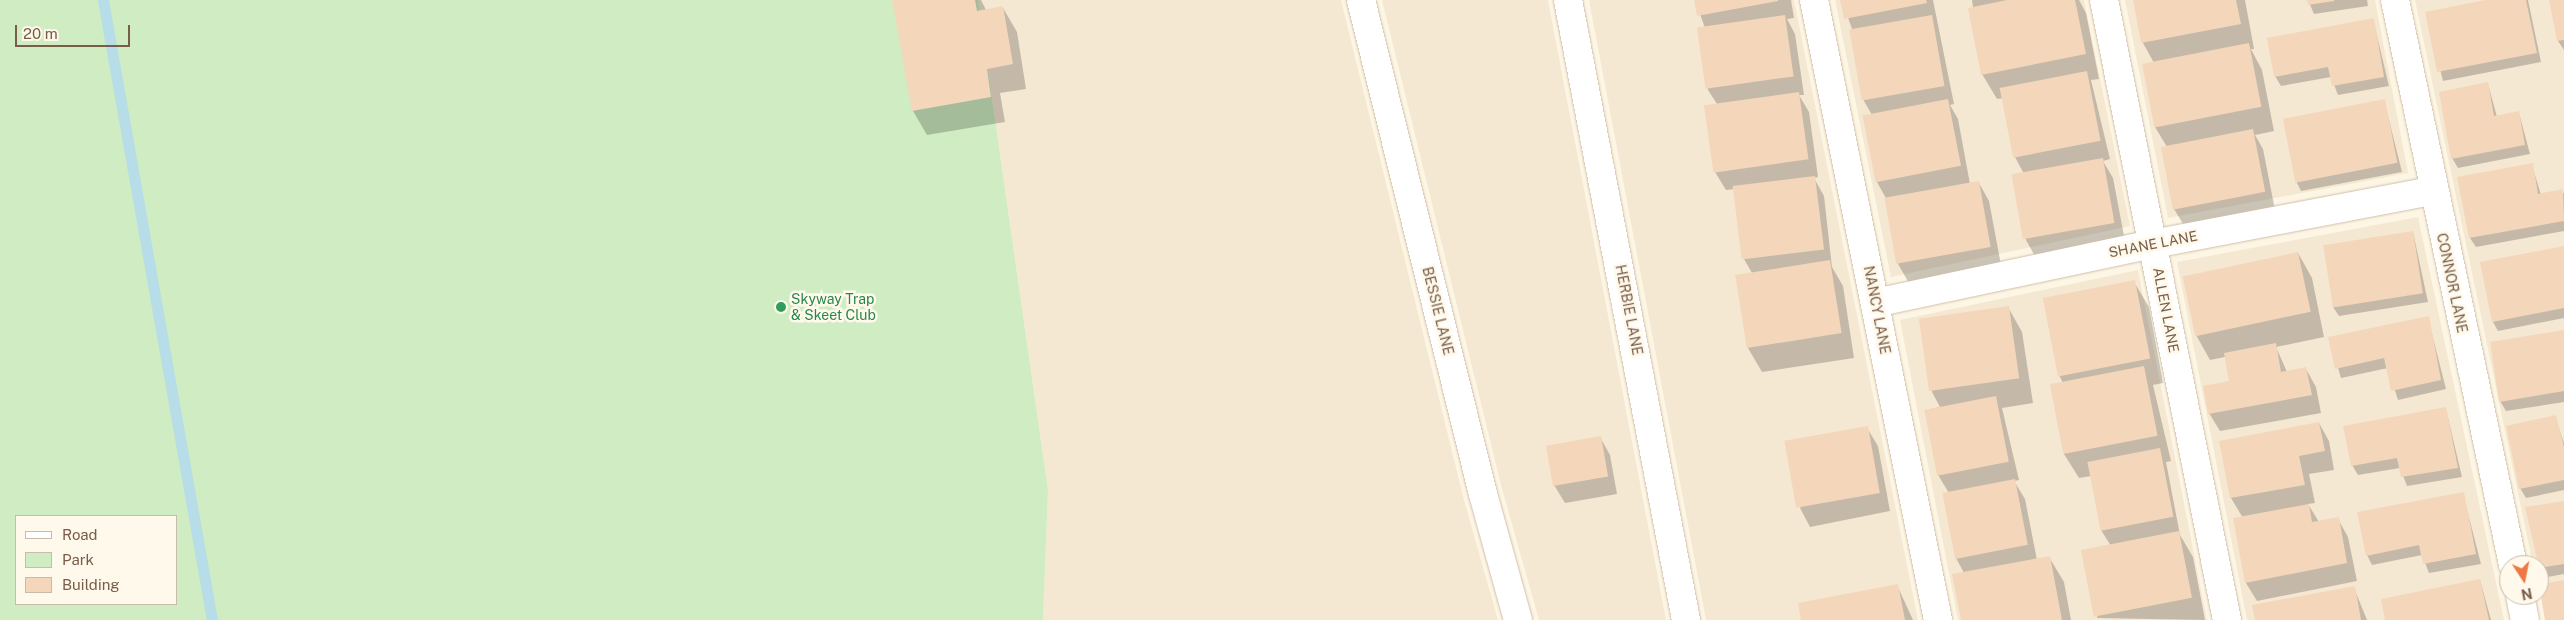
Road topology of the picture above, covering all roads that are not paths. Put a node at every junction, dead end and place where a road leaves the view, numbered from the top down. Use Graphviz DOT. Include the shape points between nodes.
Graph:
graph roads {
  1 [pos="1361,0"];
  2 [pos="1568,0"];
  3 [pos="1814,0"];
  4 [pos="2104,0"];
  5 [pos="2395,0"];
  6 [pos="2432,191"];
  7 [pos="2153,244"];
  8 [pos="1876,303"];
  9 [pos="2511,555"];
  10 [pos="2522,605"];
  11 [pos="1518,620"];
  12 [pos="1686,620"];
  13 [pos="1938,620"];
  14 [pos="2227,620"];
  15 [pos="2525,620"];
  1 -- 11 [label="street, BESSIE LANE" via="1483,494"];
  2 -- 12 [label="street, HERBIE LANE"];
  3 -- 8 [label="street, NANCY LANE"];
  4 -- 7 [label="street, ALLEN LANE"];
  5 -- 6 [label="street, CONNOR LANE"];
  6 -- 7 [label="street, SHANE LANE"];
  6 -- 9 [label="street, CONNOR LANE"];
  7 -- 8 [label="street, SHANE LANE"];
  7 -- 14 [label="street, ALLEN LANE"];
  8 -- 13 [label="street, NANCY LANE"];
  10 -- 15 [label="street"];
}
